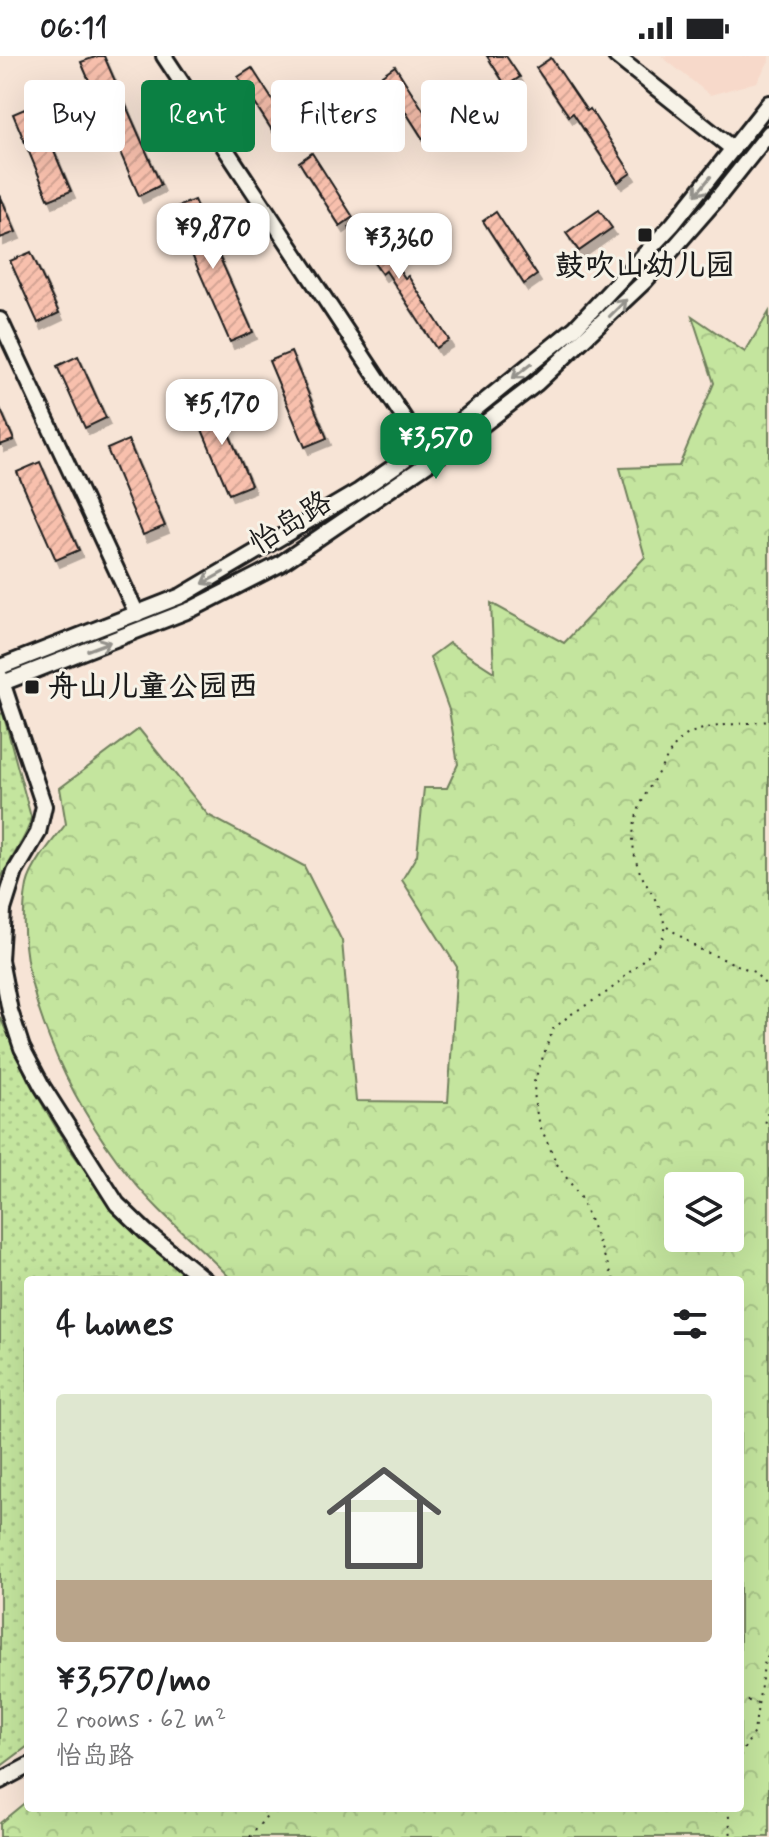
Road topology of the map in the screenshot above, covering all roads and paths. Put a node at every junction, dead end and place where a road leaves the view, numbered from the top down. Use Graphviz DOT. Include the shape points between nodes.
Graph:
graph roads {
  1 [pos="164,56"];
  2 [pos="616,56"];
  3 [pos="769,103"];
  4 [pos="769,133"];
  5 [pos="733,149"];
  6 [pos="0,320"];
  7 [pos="423,447"];
  8 [pos="137,614"];
  9 [pos="0,667"];
  10 [pos="1,681"];
  11 [pos="769,721"];
  12 [pos="666,927"];
  13 [pos="769,988"];
  14 [pos="769,1105"];
  15 [pos="769,1123"];
  16 [pos="200,1276"];
  17 [pos="612,1276"];
  18 [pos="769,1655"];
  19 [pos="744,1700"];
  20 [pos="758,1703"];
  21 [pos="744,1749"];
  22 [pos="24,1768"];
  23 [pos="0,1781"];
  24 [pos="270,1812"];
  25 [pos="728,1812"];
  26 [pos="250,1837"];
  27 [pos="731,1837"];
  1 -- 7 [label="street"];
  2 -- 5 [label="street"];
  3 -- 5 [label="street"];
  10 -- 4 [label="street, 怡岛路, one-way" via="192,609 280,564 468,436 537,383 645,281"];
  5 -- 7 [label="street, one-way" via="673,224 575,328"];
  6 -- 8 [label="street"];
  7 -- 8 [label="street, one-way" via="274,543 181,596"];
  8 -- 9 [label="street"];
  10 -- 16 [label="street" via="44,806 38,833 15,872 3,910 0,960 22,1048 117,1204"];
  11 -- 12 [label="path" via="689,734 673,747 640,801 634,842 638,868"];
  12 -- 13 [label="path" via="699,949 754,972"];
  12 -- 17 [label="path" via="659,945 625,978 553,1029 534,1082 535,1107 548,1147 580,1197"];
  14 -- 15 [label="path" via="765,1125"];
  18 -- 20 [label="path"];
  19 -- 20 [label="path"];
  20 -- 21 [label="path" via="754,1732"];
  22 -- 23 [label="street"];
  24 -- 26 [label="path"];
  25 -- 27 [label="path"];
}
